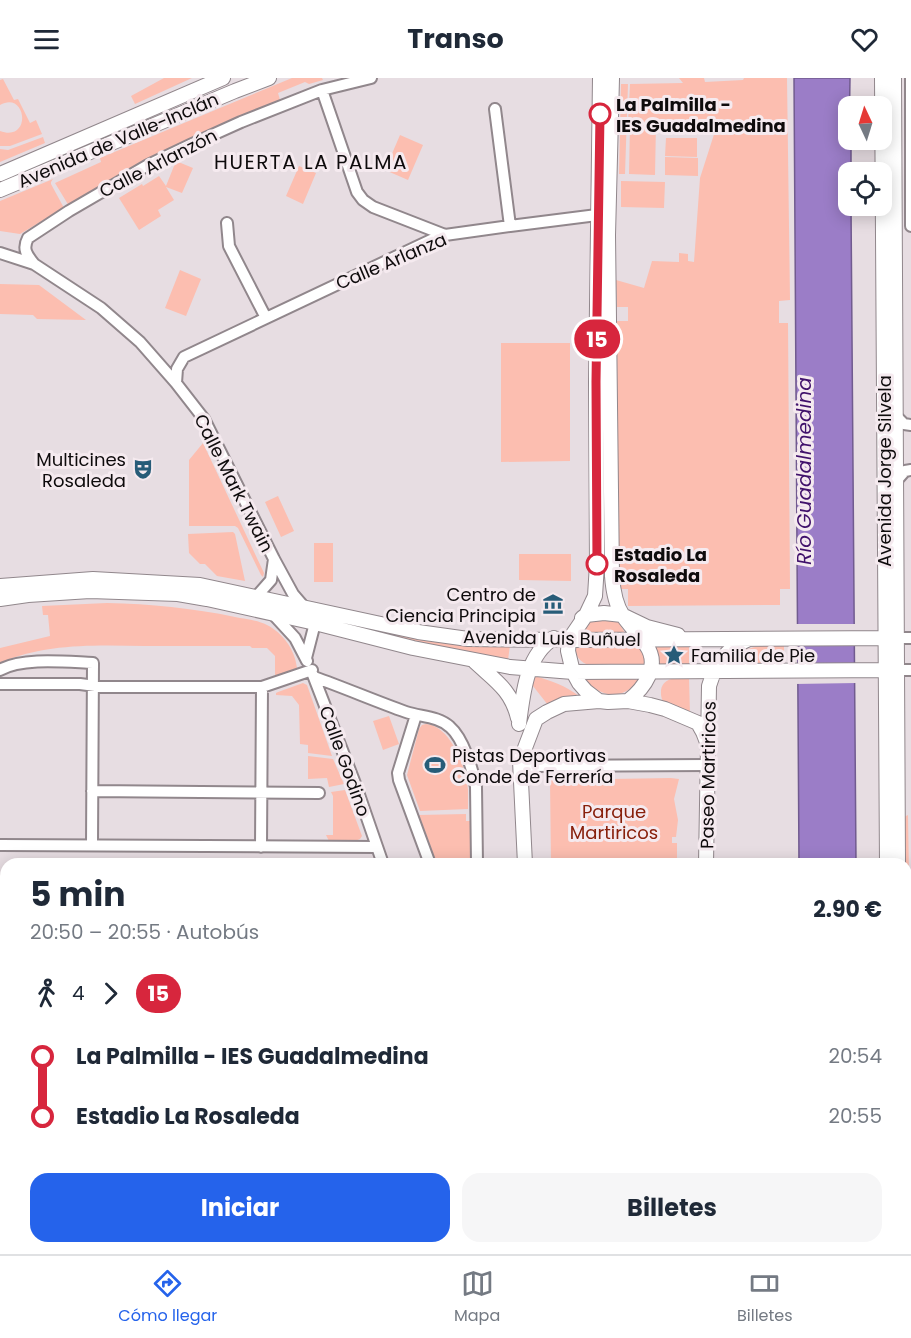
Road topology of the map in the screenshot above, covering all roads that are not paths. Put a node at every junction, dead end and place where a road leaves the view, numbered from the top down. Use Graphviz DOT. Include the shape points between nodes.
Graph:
graph roads {
  1 [pos="224,78"];
  2 [pos="269,78"];
  3 [pos="371,78"];
  4 [pos="600,78"];
  5 [pos="612,78"];
  6 [pos="882,78"];
  7 [pos="894,78"];
  8 [pos="911,80"];
  9 [pos="322,90"];
  10 [pos="495,109"];
  11 [pos="911,140"];
  12 [pos="0,174"];
  13 [pos="0,190"];
  14 [pos="911,200"];
  15 [pos="609,206"];
  16 [pos="597,215"];
  17 [pos="227,223"];
  18 [pos="510,226"];
  19 [pos="911,226"];
  20 [pos="445,236"];
  21 [pos="0,253"];
  22 [pos="34,264"];
  23 [pos="266,318"];
  24 [pos="140,342"];
  25 [pos="184,357"];
  26 [pos="176,383"];
  27 [pos="896,416"];
  28 [pos="911,425"];
  29 [pos="911,470"];
  30 [pos="897,480"];
  31 [pos="274,559"];
  32 [pos="0,586"];
  33 [pos="256,597"];
  34 [pos="0,599"];
  35 [pos="305,608"];
  36 [pos="272,613"];
  37 [pos="586,615"];
  38 [pos="622,615"];
  39 [pos="315,623"];
  40 [pos="891,638"];
  41 [pos="911,638"];
  42 [pos="693,639"];
  43 [pos="749,639"];
  44 [pos="550,640"];
  45 [pos="569,640"];
  46 [pos="642,640"];
  47 [pos="306,658"];
  48 [pos="472,660"];
  49 [pos="2,669"];
  50 [pos="529,669"];
  51 [pos="898,670"];
  52 [pos="714,671"];
  53 [pos="573,672"];
  54 [pos="650,672"];
  55 [pos="313,674"];
  56 [pos="2,683"];
  57 [pos="93,686"];
  58 [pos="262,687"];
  59 [pos="599,700"];
  60 [pos="628,701"];
  61 [pos="416,715"];
  62 [pos="519,724"];
  63 [pos="708,745"];
  64 [pos="524,760"];
  65 [pos="708,765"];
  66 [pos="92,791"];
  67 [pos="261,793"];
  68 [pos="319,793"];
  69 [pos="0,845"];
  70 [pos="92,845"];
  71 [pos="261,847"];
  72 [pos="377,848"];
  73 [pos="381,858"];
  74 [pos="428,858"];
  75 [pos="477,858"];
  76 [pos="528,858"];
  77 [pos="706,858"];
  78 [pos="887,858"];
  79 [pos="898,858"];
  80 [pos="521,1254"];
  81 [pos="533,1254"];
  1 -- 12 [label="main road, Avenida de Valle-Inclán"];
  2 -- 13 [label="main road, Avenida de Valle-Inclán"];
  3 -- 9 [label="street, Calle Arlanzón"];
  4 -- 16 [label="main road"];
  5 -- 15 [label="main road"];
  6 -- 40 [label="main road, Avenida Jorge Silvela"];
  7 -- 27 [label="main road, Avenida Jorge Silvela"];
  8 -- 11 [label="street"];
  9 -- 20 [label="street" via="363,200"];
  9 -- 22 [label="street, Calle Arlanzón" via="148,165 69,211 28,238 25,251"];
  10 -- 18 [label="street"];
  11 -- 14 [label="street"];
  14 -- 19 [label="street"];
  15 -- 16 [label="street, Calle Arlanza"];
  15 -- 38 [label="main road" via="611,568 614,596"];
  16 -- 18 [label="street, Calle Arlanza"];
  16 -- 37 [label="main road" via="597,564 595,596"];
  17 -- 23 [label="street" via="229,246"];
  18 -- 20 [label="street, Calle Arlanza"];
  20 -- 23 [label="street, Calle Arlanza"];
  21 -- 22 [label="street, Calle Mark Twain"];
  22 -- 24 [label="street, Calle Mark Twain" via="101,308"];
  23 -- 25 [label="street, Calle Arlanza"];
  24 -- 25 [label="street" via="165,360"];
  24 -- 26 [label="street, Calle Mark Twain"];
  25 -- 26 [label="street" via="177,369"];
  26 -- 31 [label="street, Calle Mark Twain" via="204,419"];
  27 -- 28 [label="street"];
  27 -- 30 [label="main road, Avenida Jorge Silvela"];
  29 -- 30 [label="street"];
  30 -- 40 [label="main road, Avenida Jorge Silvela"];
  31 -- 33 [label="street, Calle Mark Twain" via="271,580"];
  31 -- 35 [label="street, Calle Mark Twain"];
  32 -- 33 [label="main road, Avenida Luis Buñuel" via="123,580 200,585"];
  33 -- 35 [label="main road, Avenida Luis Buñuel"];
  34 -- 36 [label="main road, Avenida Luis Buñuel" via="90,591 152,592 207,598"];
  35 -- 39 [label="street"];
  35 -- 44 [label="main road, Avenida Luis Buñuel" via="468,639"];
  36 -- 39 [label="main road, Avenida Luis Buñuel"];
  36 -- 47 [label="street, Calle Godino" via="295,638"];
  37 -- 38 [label="main road"];
  37 -- 44 [label="main road"];
  37 -- 45 [label="main road"];
  38 -- 42 [label="main road, Avenida Luis Buñuel" via="647,627"];
  38 -- 46 [label="main road"];
  39 -- 47 [label="street"];
  39 -- 48 [label="main road, Avenida Luis Buñuel"];
  40 -- 41 [label="street"];
  40 -- 43 [label="main road, Avenida Luis Buñuel"];
  40 -- 51 [label="main road, Avenida Jorge Silvela"];
  42 -- 43 [label="main road, Avenida Luis Buñuel"];
  42 -- 46 [label="main road, Avenida Luis Buñuel"];
  43 -- 52 [label="main road" via="722,657"];
  44 -- 45 [label="main road, Avenida Luis Buñuel"];
  44 -- 50 [label="main road"];
  45 -- 46 [label="main road, Avenida Luis Buñuel"];
  45 -- 53 [label="main road"];
  46 -- 54 [label="main road" via="650,652"];
  47 -- 55 [label="street, Calle Godino"];
  48 -- 50 [label="main road, Avenida Luis Buñuel"];
  48 -- 62 [label="main road, Avenida Luis Buñuel" via="506,689"];
  49 -- 56 [label="street"];
  49 -- 57 [label="street" via="25,662 93,663"];
  50 -- 53 [label="main road, Avenida Luis Buñuel"];
  50 -- 62 [label="main road"];
  51 -- 52 [label="main road, Avenida Luis Buñuel"];
  51 -- 78 [label="main road, Avenida Jorge Silvela"];
  51 -- 79 [label="main road, Avenida Jorge Silvela"];
  52 -- 54 [label="main road, Avenida Luis Buñuel"];
  52 -- 63 [label="main road, Paseo Martiricos"];
  53 -- 54 [label="main road, Avenida Luis Buñuel"];
  53 -- 59 [label="main road" via="586,691"];
  54 -- 60 [label="main road" via="645,684"];
  55 -- 58 [label="street"];
  55 -- 61 [label="street"];
  55 -- 72 [label="street, Calle Godino"];
  56 -- 57 [label="street"];
  57 -- 58 [label="street"];
  57 -- 66 [label="street"];
  58 -- 67 [label="street"];
  59 -- 60 [label="main road"];
  59 -- 64 [label="main road" via="564,704 536,720"];
  60 -- 63 [label="main road" via="665,709 698,723"];
  61 -- 74 [label="street" via="398,773"];
  61 -- 75 [label="street" via="450,726 469,760 476,787"];
  62 -- 64 [label="main road"];
  63 -- 65 [label="main road, Paseo Martiricos"];
  64 -- 65 [label="street"];
  64 -- 76 [label="main road"];
  65 -- 77 [label="main road, Paseo Martiricos"];
  66 -- 67 [label="street"];
  66 -- 70 [label="street"];
  67 -- 68 [label="street"];
  67 -- 71 [label="street"];
  69 -- 70 [label="street"];
  70 -- 71 [label="street"];
  71 -- 72 [label="street"];
  72 -- 73 [label="street, Calle Godino"];
  80 -- 81 [label="street"];
}
